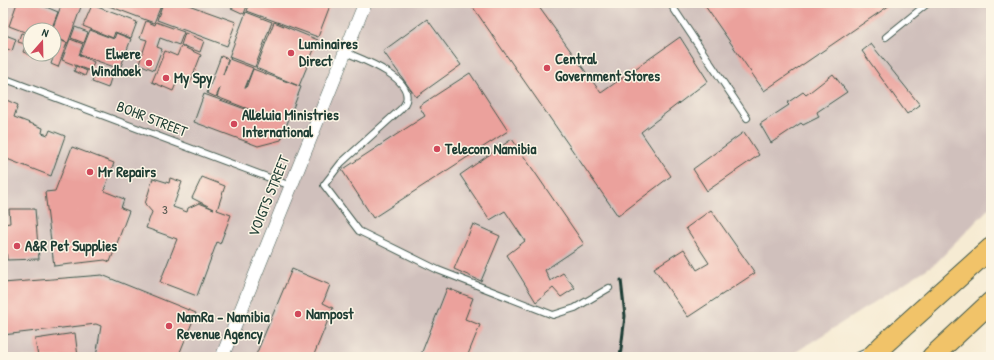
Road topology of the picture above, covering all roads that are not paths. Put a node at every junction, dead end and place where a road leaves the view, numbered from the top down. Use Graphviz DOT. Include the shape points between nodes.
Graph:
graph roads {
  1 [pos="365,3"];
  2 [pos="670,3"];
  3 [pos="928,3"];
  4 [pos="886,37"];
  5 [pos="345,52"];
  6 [pos="3,78"];
  7 [pos="747,118"];
  8 [pos="291,186"];
  9 [pos="991,248"];
  10 [pos="609,288"];
  11 [pos="991,302"];
  12 [pos="876,351"];
  13 [pos="222,357"];
  14 [pos="856,357"];
  15 [pos="932,357"];
  1 -- 5 [label="street, VOIGTS STREET"];
  2 -- 7 [label="lane"];
  3 -- 4 [label="lane"];
  5 -- 8 [label="street, VOIGTS STREET"];
  5 -- 10 [label="lane" via="384,69 394,76 406,94 406,102 401,109 341,163 324,185 358,231 438,270 553,315 575,308"];
  6 -- 8 [label="lane, BOHR STREET"];
  8 -- 13 [label="street, VOIGTS STREET"];
  9 -- 12 [label="main road"];
  11 -- 15 [label="main road"];
  12 -- 14 [label="lane"];
}
